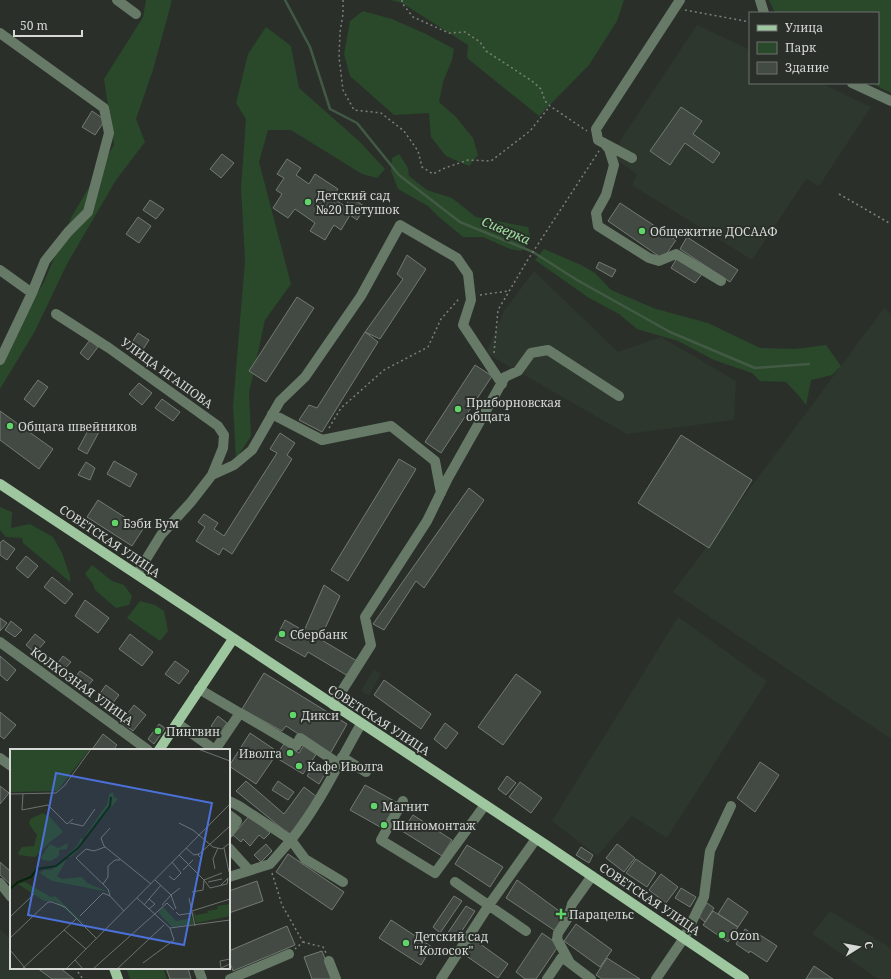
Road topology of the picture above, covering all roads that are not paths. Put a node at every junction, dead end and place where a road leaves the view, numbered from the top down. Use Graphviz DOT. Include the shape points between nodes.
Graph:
graph roads {
  1 [pos="117,0"];
  2 [pos="760,0"];
  3 [pos="678,4"];
  4 [pos="764,12"];
  5 [pos="136,14"];
  6 [pos="0,33"];
  7 [pos="854,84"];
  8 [pos="891,101"];
  9 [pos="600,142"];
  10 [pos="632,158"];
  11 [pos="0,270"];
  12 [pos="720,281"];
  13 [pos="32,293"];
  14 [pos="56,314"];
  15 [pos="0,360"];
  16 [pos="502,384"];
  17 [pos="619,396"];
  18 [pos="272,414"];
  19 [pos="212,475"];
  20 [pos="0,484"];
  21 [pos="441,493"];
  22 [pos="137,574"];
  23 [pos="232,639"];
  24 [pos="0,642"];
  25 [pos="199,689"];
  26 [pos="333,705"];
  27 [pos="240,713"];
  28 [pos="177,723"];
  29 [pos="361,724"];
  30 [pos="147,749"];
  31 [pos="160,749"];
  32 [pos="214,749"];
  33 [pos="216,749"];
  34 [pos="0,758"];
  35 [pos="340,760"];
  36 [pos="10,765"];
  37 [pos="366,772"];
  38 [pos="403,801"];
  39 [pos="230,802"];
  40 [pos="485,805"];
  41 [pos="731,806"];
  42 [pos="230,816"];
  43 [pos="230,832"];
  44 [pos="536,839"];
  45 [pos="290,840"];
  46 [pos="230,849"];
  47 [pos="249,870"];
  48 [pos="592,876"];
  49 [pos="230,877"];
  50 [pos="343,882"];
  51 [pos="456,882"];
  52 [pos="0,883"];
  53 [pos="10,896"];
  54 [pos="489,905"];
  55 [pos="526,931"];
  56 [pos="684,938"];
  57 [pos="289,954"];
  58 [pos="329,961"];
  59 [pos="570,963"];
  60 [pos="114,969"];
  61 [pos="198,969"];
  62 [pos="118,979"];
  63 [pos="202,979"];
  64 [pos="230,979"];
  65 [pos="336,979"];
  66 [pos="441,979"];
  67 [pos="547,979"];
  68 [pos="591,979"];
  69 [pos="656,979"];
  70 [pos="744,979"];
  1 -- 5 [label="street"];
  2 -- 4 [label="street"];
  3 -- 9 [label="street" via="596,129"];
  6 -- 13 [label="street" via="104,108 109,133 88,212 45,261"];
  7 -- 8 [label="street"];
  9 -- 10 [label="street"];
  9 -- 12 [label="street" via="609,149 614,166 606,195 596,213 598,226 650,258 659,261 676,254"];
  11 -- 13 [label="street"];
  13 -- 15 [label="street"];
  14 -- 19 [label="street, УЛИЦА ИГАШОВА" via="109,348 218,426 224,436 223,448"];
  16 -- 17 [label="street" via="506,377 518,371 531,353 548,350"];
  16 -- 18 [label="street" via="462,325 471,300 468,274 457,258 400,225 360,296 305,377 280,401"];
  16 -- 21 [label="street"];
  18 -- 19 [label="street" via="252,450 234,465"];
  18 -- 21 [label="street" via="322,440 390,426 435,461"];
  19 -- 22 [label="street" via="161,535"];
  20 -- 22 [label="main road, СОВЕТСКАЯ УЛИЦА"];
  21 -- 26 [label="street" via="427,521 365,618 371,645"];
  22 -- 23 [label="main road, СОВЕТСКАЯ УЛИЦА"];
  23 -- 25 [label="main road"];
  23 -- 26 [label="main road, СОВЕТСКАЯ УЛИЦА"];
  24 -- 30 [label="street, КОЛХОЗНАЯ УЛИЦА"];
  25 -- 27 [label="street"];
  25 -- 28 [label="main road"];
  26 -- 29 [label="main road, СОВЕТСКАЯ УЛИЦА"];
  27 -- 33 [label="street"];
  27 -- 35 [label="street" via="296,746 300,738"];
  28 -- 31 [label="main road"];
  28 -- 32 [label="street"];
  29 -- 35 [label="street"];
  29 -- 40 [label="main road, СОВЕТСКАЯ УЛИЦА" via="420,767"];
  34 -- 36 [label="street"];
  35 -- 37 [label="street"];
  35 -- 45 [label="street" via="306,820"];
  38 -- 40 [label="street" via="381,840 435,873"];
  39 -- 45 [label="street"];
  40 -- 44 [label="main road, СОВЕТСКАЯ УЛИЦА"];
  41 -- 56 [label="street" via="710,851 704,897"];
  42 -- 43 [label="street" via="237,821"];
  44 -- 48 [label="main road, СОВЕТСКАЯ УЛИЦА"];
  44 -- 54 [label="street"];
  45 -- 47 [label="street" via="270,864"];
  45 -- 50 [label="street" via="305,859"];
  46 -- 47 [label="street"];
  47 -- 49 [label="street"];
  48 -- 56 [label="main road, СОВЕТСКАЯ УЛИЦА"];
  48 -- 59 [label="street" via="572,904 568,918 558,933 557,940"];
  51 -- 54 [label="street"];
  52 -- 53 [label="street"];
  54 -- 55 [label="street"];
  54 -- 66 [label="street"];
  56 -- 69 [label="street"];
  56 -- 70 [label="main road, СОВЕТСКАЯ УЛИЦА"];
  57 -- 64 [label="street"];
  58 -- 65 [label="street"];
  59 -- 67 [label="street" via="562,957"];
  59 -- 68 [label="street"];
  60 -- 62 [label="main road"];
  61 -- 63 [label="street"];
}
